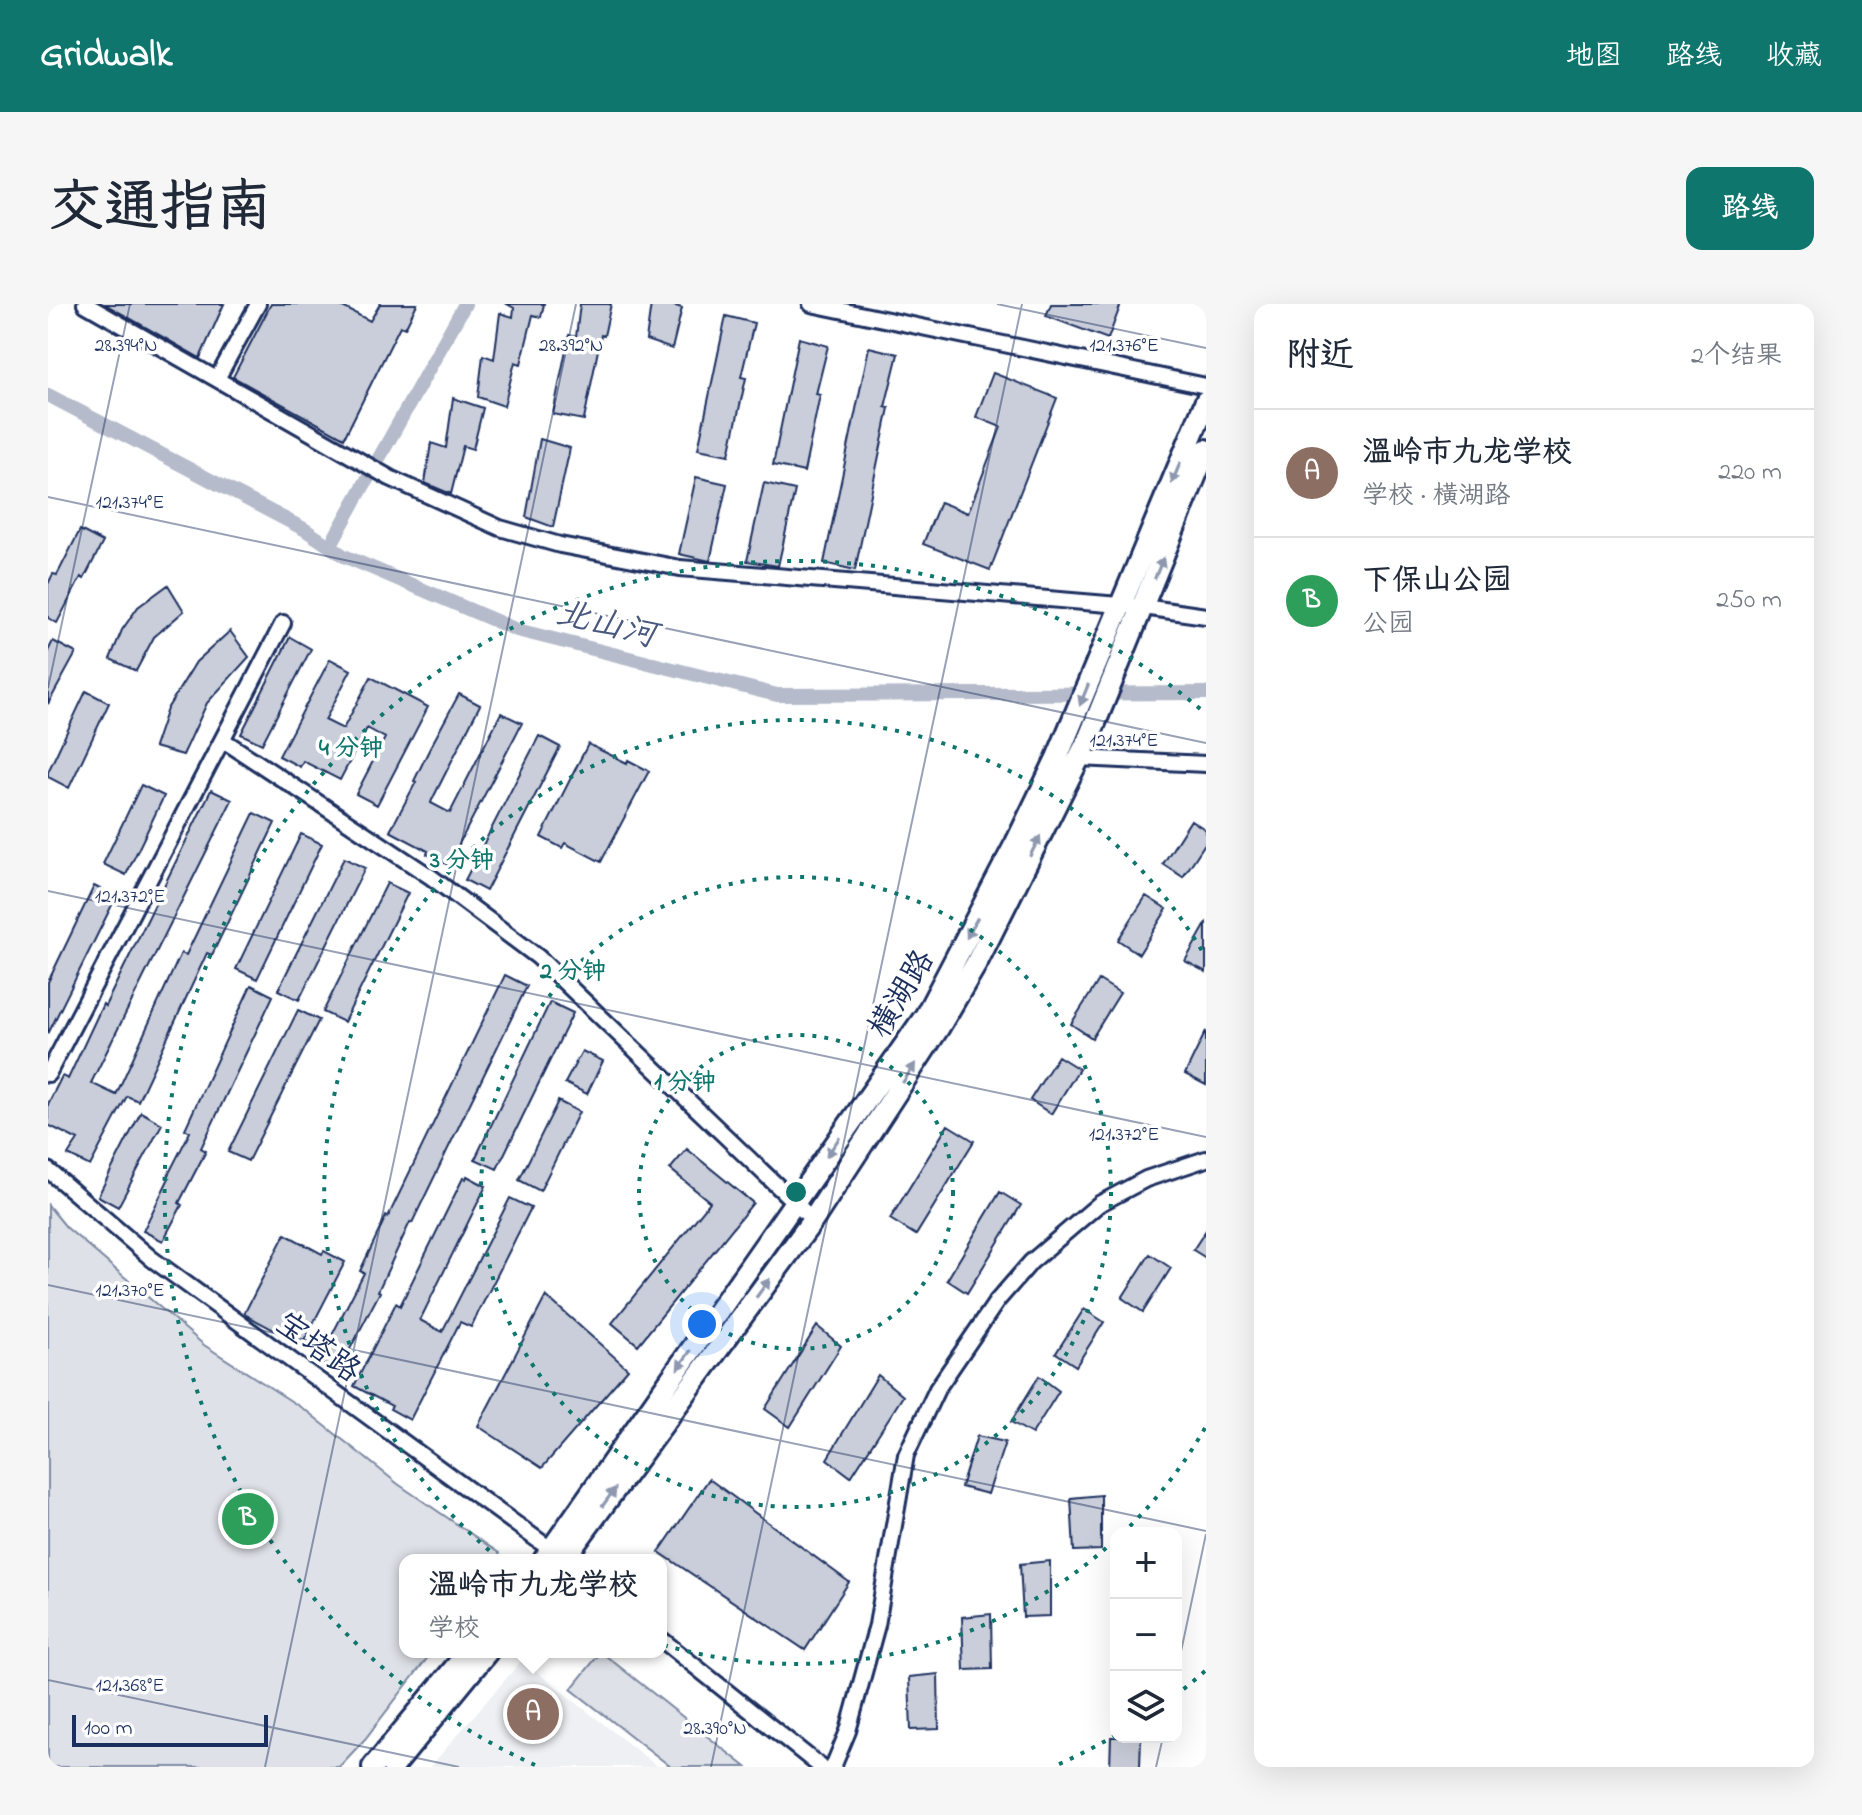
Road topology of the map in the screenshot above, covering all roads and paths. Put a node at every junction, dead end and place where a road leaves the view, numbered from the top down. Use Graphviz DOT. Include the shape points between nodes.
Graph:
graph roads {
  1 [pos="85,304"];
  2 [pos="258,304"];
  3 [pos="811,304"];
  4 [pos="217,379"];
  5 [pos="1206,386"];
  6 [pos="1206,401"];
  7 [pos="1206,450"];
  8 [pos="1122,606"];
  9 [pos="1143,607"];
  10 [pos="1206,616"];
  11 [pos="283,623"];
  12 [pos="223,740"];
  13 [pos="1084,749"];
  14 [pos="1206,764"];
  15 [pos="48,1074"];
  16 [pos="1206,1159"];
  17 [pos="48,1170"];
  18 [pos="795,1203"];
  19 [pos="813,1220"];
  20 [pos="550,1554"];
  21 [pos="554,1554"];
  22 [pos="555,1554"];
  23 [pos="667,1644"];
  24 [pos="463,1658"];
  25 [pos="482,1658"];
  26 [pos="373,1767"];
  27 [pos="393,1767"];
  28 [pos="821,1767"];
  29 [pos="833,1767"];
  1 -- 4 [label="street"];
  2 -- 4 [label="street"];
  3 -- 5 [label="street"];
  4 -- 8 [label="street" via="390,478 500,528 560,545 680,568"];
  6 -- 8 [label="highway, 横湖路, one-way"];
  9 -- 7 [label="highway, 横湖路, one-way"];
  8 -- 9 [label="street"];
  8 -- 18 [label="highway, 横湖路, one-way" via="1057,758 926,1015"];
  9 -- 10 [label="street"];
  9 -- 13 [label="highway, 横湖路"];
  11 -- 12 [label="street"];
  12 -- 15 [label="street"];
  12 -- 18 [label="street" via="431,877 538,957"];
  13 -- 14 [label="street"];
  19 -- 13 [label="highway, 横湖路, one-way" via="976,964"];
  16 -- 29 [label="street" via="1146,1179 1099,1204 1031,1262 997,1301 937,1389 906,1455 877,1625"];
  17 -- 20 [label="street, 宝塔路" via="152,1259"];
  18 -- 19 [label="street"];
  18 -- 21 [label="highway, 横湖路, one-way"];
  22 -- 19 [label="highway, 横湖路, one-way"];
  23 -- 28 [label="street"];
  24 -- 26 [label="highway"];
  25 -- 27 [label="highway"];
}
